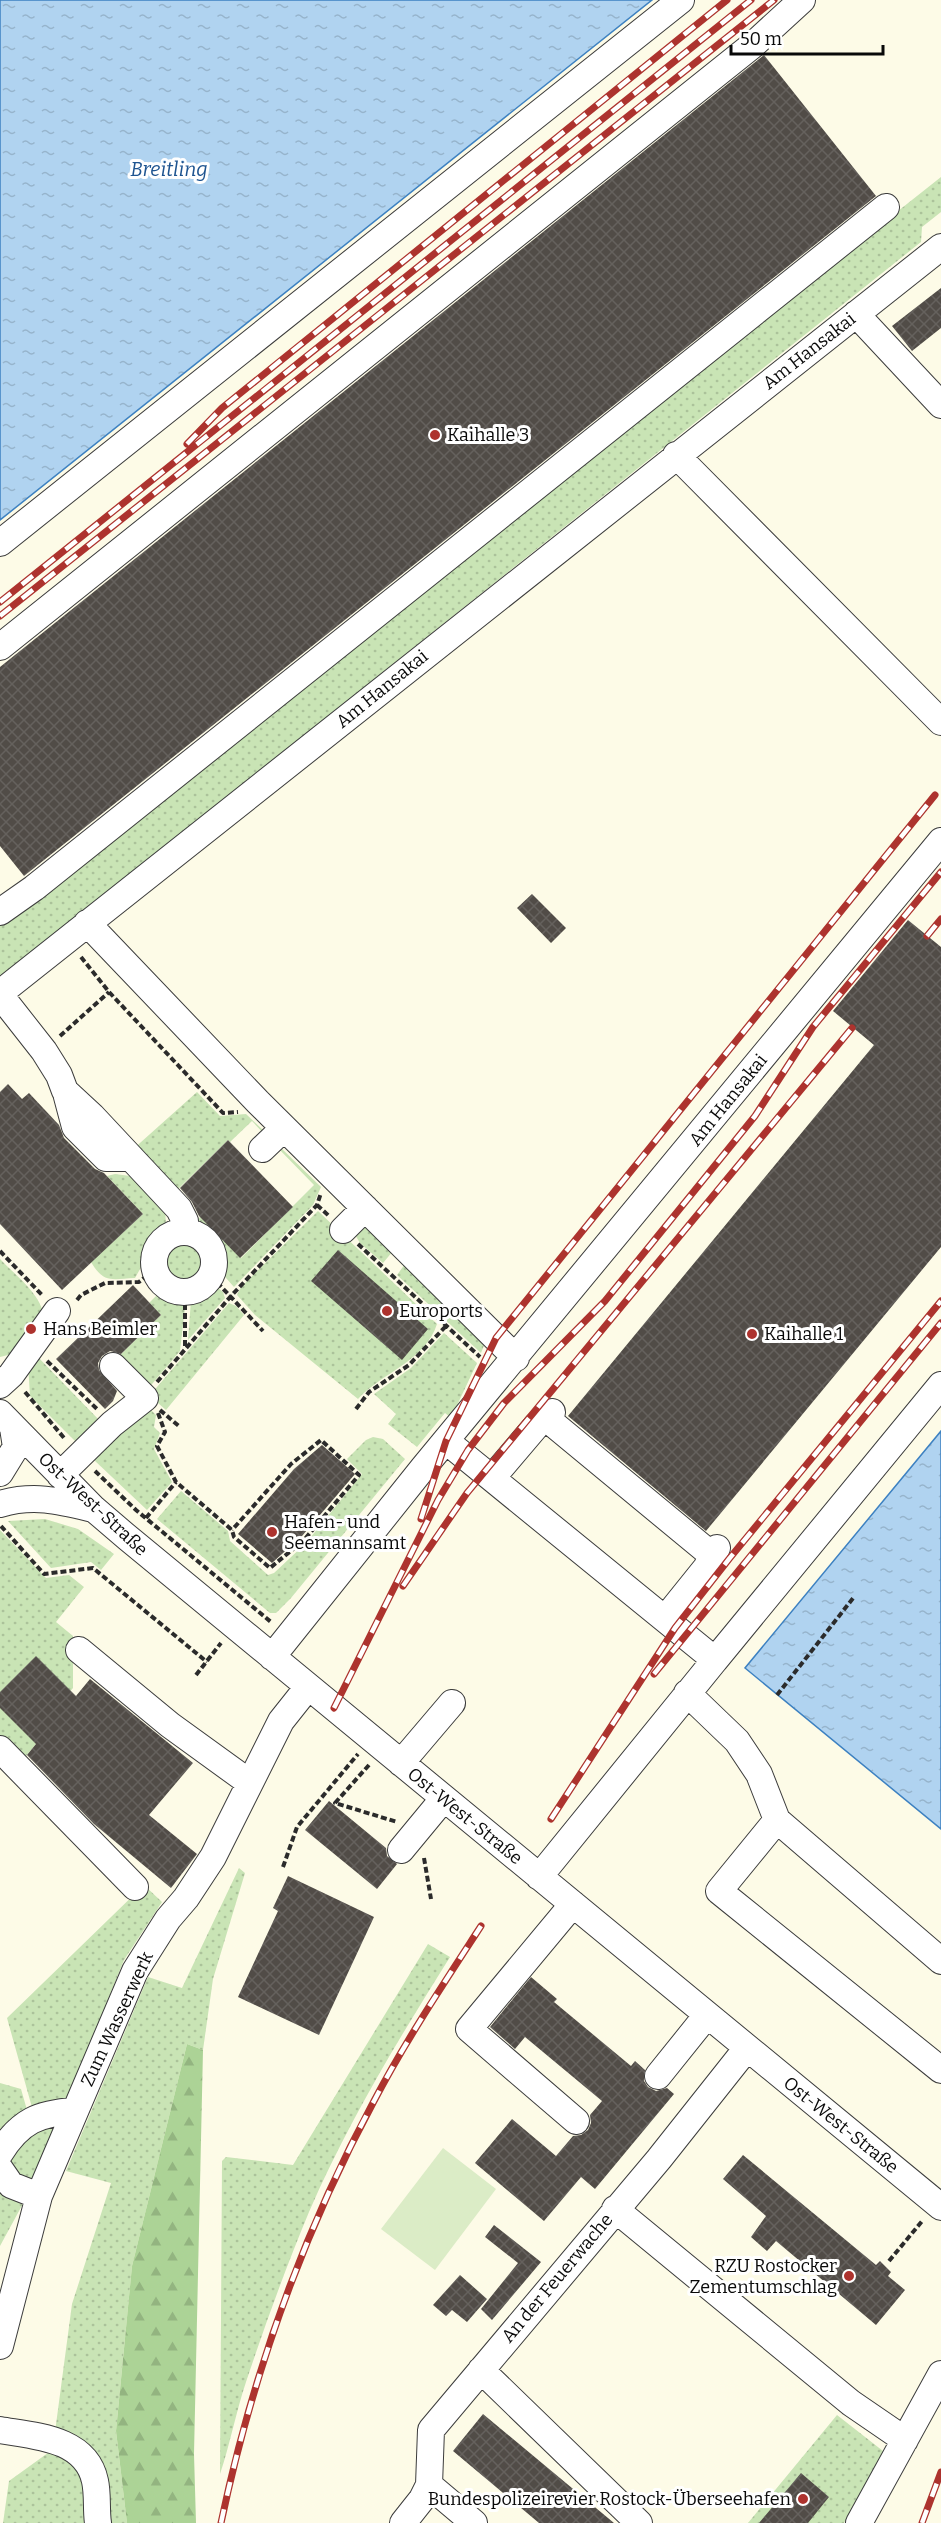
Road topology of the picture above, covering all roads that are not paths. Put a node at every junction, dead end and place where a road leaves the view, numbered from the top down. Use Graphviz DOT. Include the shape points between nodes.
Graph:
graph roads {
  1 [pos="681,0"];
  2 [pos="802,0"];
  3 [pos="886,207"];
  4 [pos="941,247"];
  5 [pos="856,314"];
  6 [pos="941,405"];
  7 [pos="676,455"];
  8 [pos="0,543"];
  9 [pos="0,646"];
  10 [pos="941,722"];
  11 [pos="941,842"];
  12 [pos="0,912"];
  13 [pos="87,923"];
  14 [pos="0,994"];
  15 [pos="284,1128"];
  16 [pos="262,1149"];
  17 [pos="365,1208"];
  18 [pos="343,1230"];
  19 [pos="184,1231"];
  20 [pos="57,1311"];
  21 [pos="113,1366"];
  22 [pos="508,1367"];
  23 [pos="5,1380"];
  24 [pos="941,1385"];
  25 [pos="4,1422"];
  26 [pos="446,1441"];
  27 [pos="0,1473"];
  28 [pos="60,1475"];
  29 [pos="492,1478"];
  30 [pos="0,1504"];
  31 [pos="94,1509"];
  32 [pos="665,1619"];
  33 [pos="80,1650"];
  34 [pos="272,1657"];
  35 [pos="715,1660"];
  36 [pos="308,1687"];
  37 [pos="687,1694"];
  38 [pos="452,1703"];
  39 [pos="0,1749"];
  40 [pos="385,1750"];
  41 [pos="250,1783"];
  42 [pos="444,1798"];
  43 [pos="777,1820"];
  44 [pos="401,1850"];
  45 [pos="539,1877"];
  46 [pos="135,1887"];
  47 [pos="573,1904"];
  48 [pos="941,1961"];
  49 [pos="707,2015"];
  50 [pos="747,2048"];
  51 [pos="941,2070"];
  52 [pos="658,2076"];
  53 [pos="75,2111"];
  54 [pos="576,2121"];
  55 [pos="0,2153"];
  56 [pos="0,2169"];
  57 [pos="39,2196"];
  58 [pos="939,2205"];
  59 [pos="615,2209"];
  60 [pos="0,2346"];
  61 [pos="481,2370"];
  62 [pos="941,2374"];
  63 [pos="0,2430"];
  64 [pos="905,2440"];
  65 [pos="429,2485"];
  66 [pos="98,2523"];
  67 [pos="403,2523"];
  68 [pos="474,2523"];
  69 [pos="639,2523"];
  70 [pos="859,2523"];
  1 -- 8 [label="street"];
  2 -- 9 [label="street" via="754,44"];
  3 -- 12 [label="street"];
  4 -- 5 [label="street, Am Hansakai"];
  5 -- 6 [label="street"];
  5 -- 7 [label="street, Am Hansakai"];
  7 -- 10 [label="street"];
  7 -- 13 [label="street, Am Hansakai"];
  11 -- 22 [label="street, Am Hansakai"];
  13 -- 14 [label="street, Am Hansakai"];
  13 -- 15 [label="street"];
  14 -- 19 [label="street" via="59,1075 75,1127 106,1158 129,1158 178,1209 185,1221"];
  15 -- 16 [label="street"];
  15 -- 17 [label="street"];
  17 -- 18 [label="street"];
  17 -- 22 [label="street"];
  19 -- 19 [label="street" via="167,1237 154,1260 159,1278 166,1286 185,1292 205,1284 215,1259 201,1237"];
  20 -- 23 [label="street"];
  21 -- 28 [label="street" via="145,1398"];
  22 -- 26 [label="street, Am Hansakai"];
  24 -- 35 [label="street"];
  25 -- 27 [label="street" via="16,1447"];
  25 -- 28 [label="street, Ost-West-Straße"];
  26 -- 29 [label="street"];
  26 -- 34 [label="street, Am Hansakai"];
  28 -- 31 [label="street, Ost-West-Straße"];
  29 -- 32 [label="street"];
  29 -- 32 [label="street" via="549,1415 715,1552"];
  30 -- 31 [label="street" via="48,1498"];
  31 -- 34 [label="street, Ost-West-Straße"];
  32 -- 35 [label="street"];
  33 -- 41 [label="street" via="170,1725"];
  34 -- 36 [label="street, Ost-West-Straße"];
  35 -- 37 [label="street"];
  36 -- 40 [label="street, Ost-West-Straße"];
  36 -- 41 [label="street, Zum Wasserwerk" via="281,1721"];
  37 -- 43 [label="street" via="736,1742 759,1774"];
  37 -- 45 [label="street"];
  38 -- 40 [label="street"];
  39 -- 46 [label="street"];
  40 -- 42 [label="street, Ost-West-Straße"];
  41 -- 53 [label="street, Zum Wasserwerk" via="213,1857 135,1971"];
  42 -- 44 [label="street"];
  42 -- 45 [label="street, Ost-West-Straße"];
  43 -- 48 [label="street"];
  43 -- 51 [label="street" via="720,1891"];
  45 -- 47 [label="street, Ost-West-Straße"];
  47 -- 49 [label="street, Ost-West-Straße"];
  47 -- 54 [label="street" via="470,2029"];
  49 -- 50 [label="street, Ost-West-Straße"];
  49 -- 52 [label="street"];
  50 -- 58 [label="street, Ost-West-Straße"];
  50 -- 59 [label="street, An der Feuerwache"];
  53 -- 55 [label="street" via="39,2116"];
  53 -- 57 [label="street, Zum Wasserwerk"];
  56 -- 57 [label="street" via="11,2185"];
  57 -- 60 [label="street, Zum Wasserwerk"];
  59 -- 61 [label="street, An der Feuerwache"];
  59 -- 64 [label="street" via="851,2403"];
  61 -- 65 [label="street, An der Feuerwache" via="431,2430"];
  61 -- 69 [label="street"];
  62 -- 64 [label="street"];
  63 -- 66 [label="street" via="63,2442 77,2452 91,2468"];
  64 -- 70 [label="street"];
  65 -- 67 [label="street"];
  65 -- 68 [label="street"];
}
